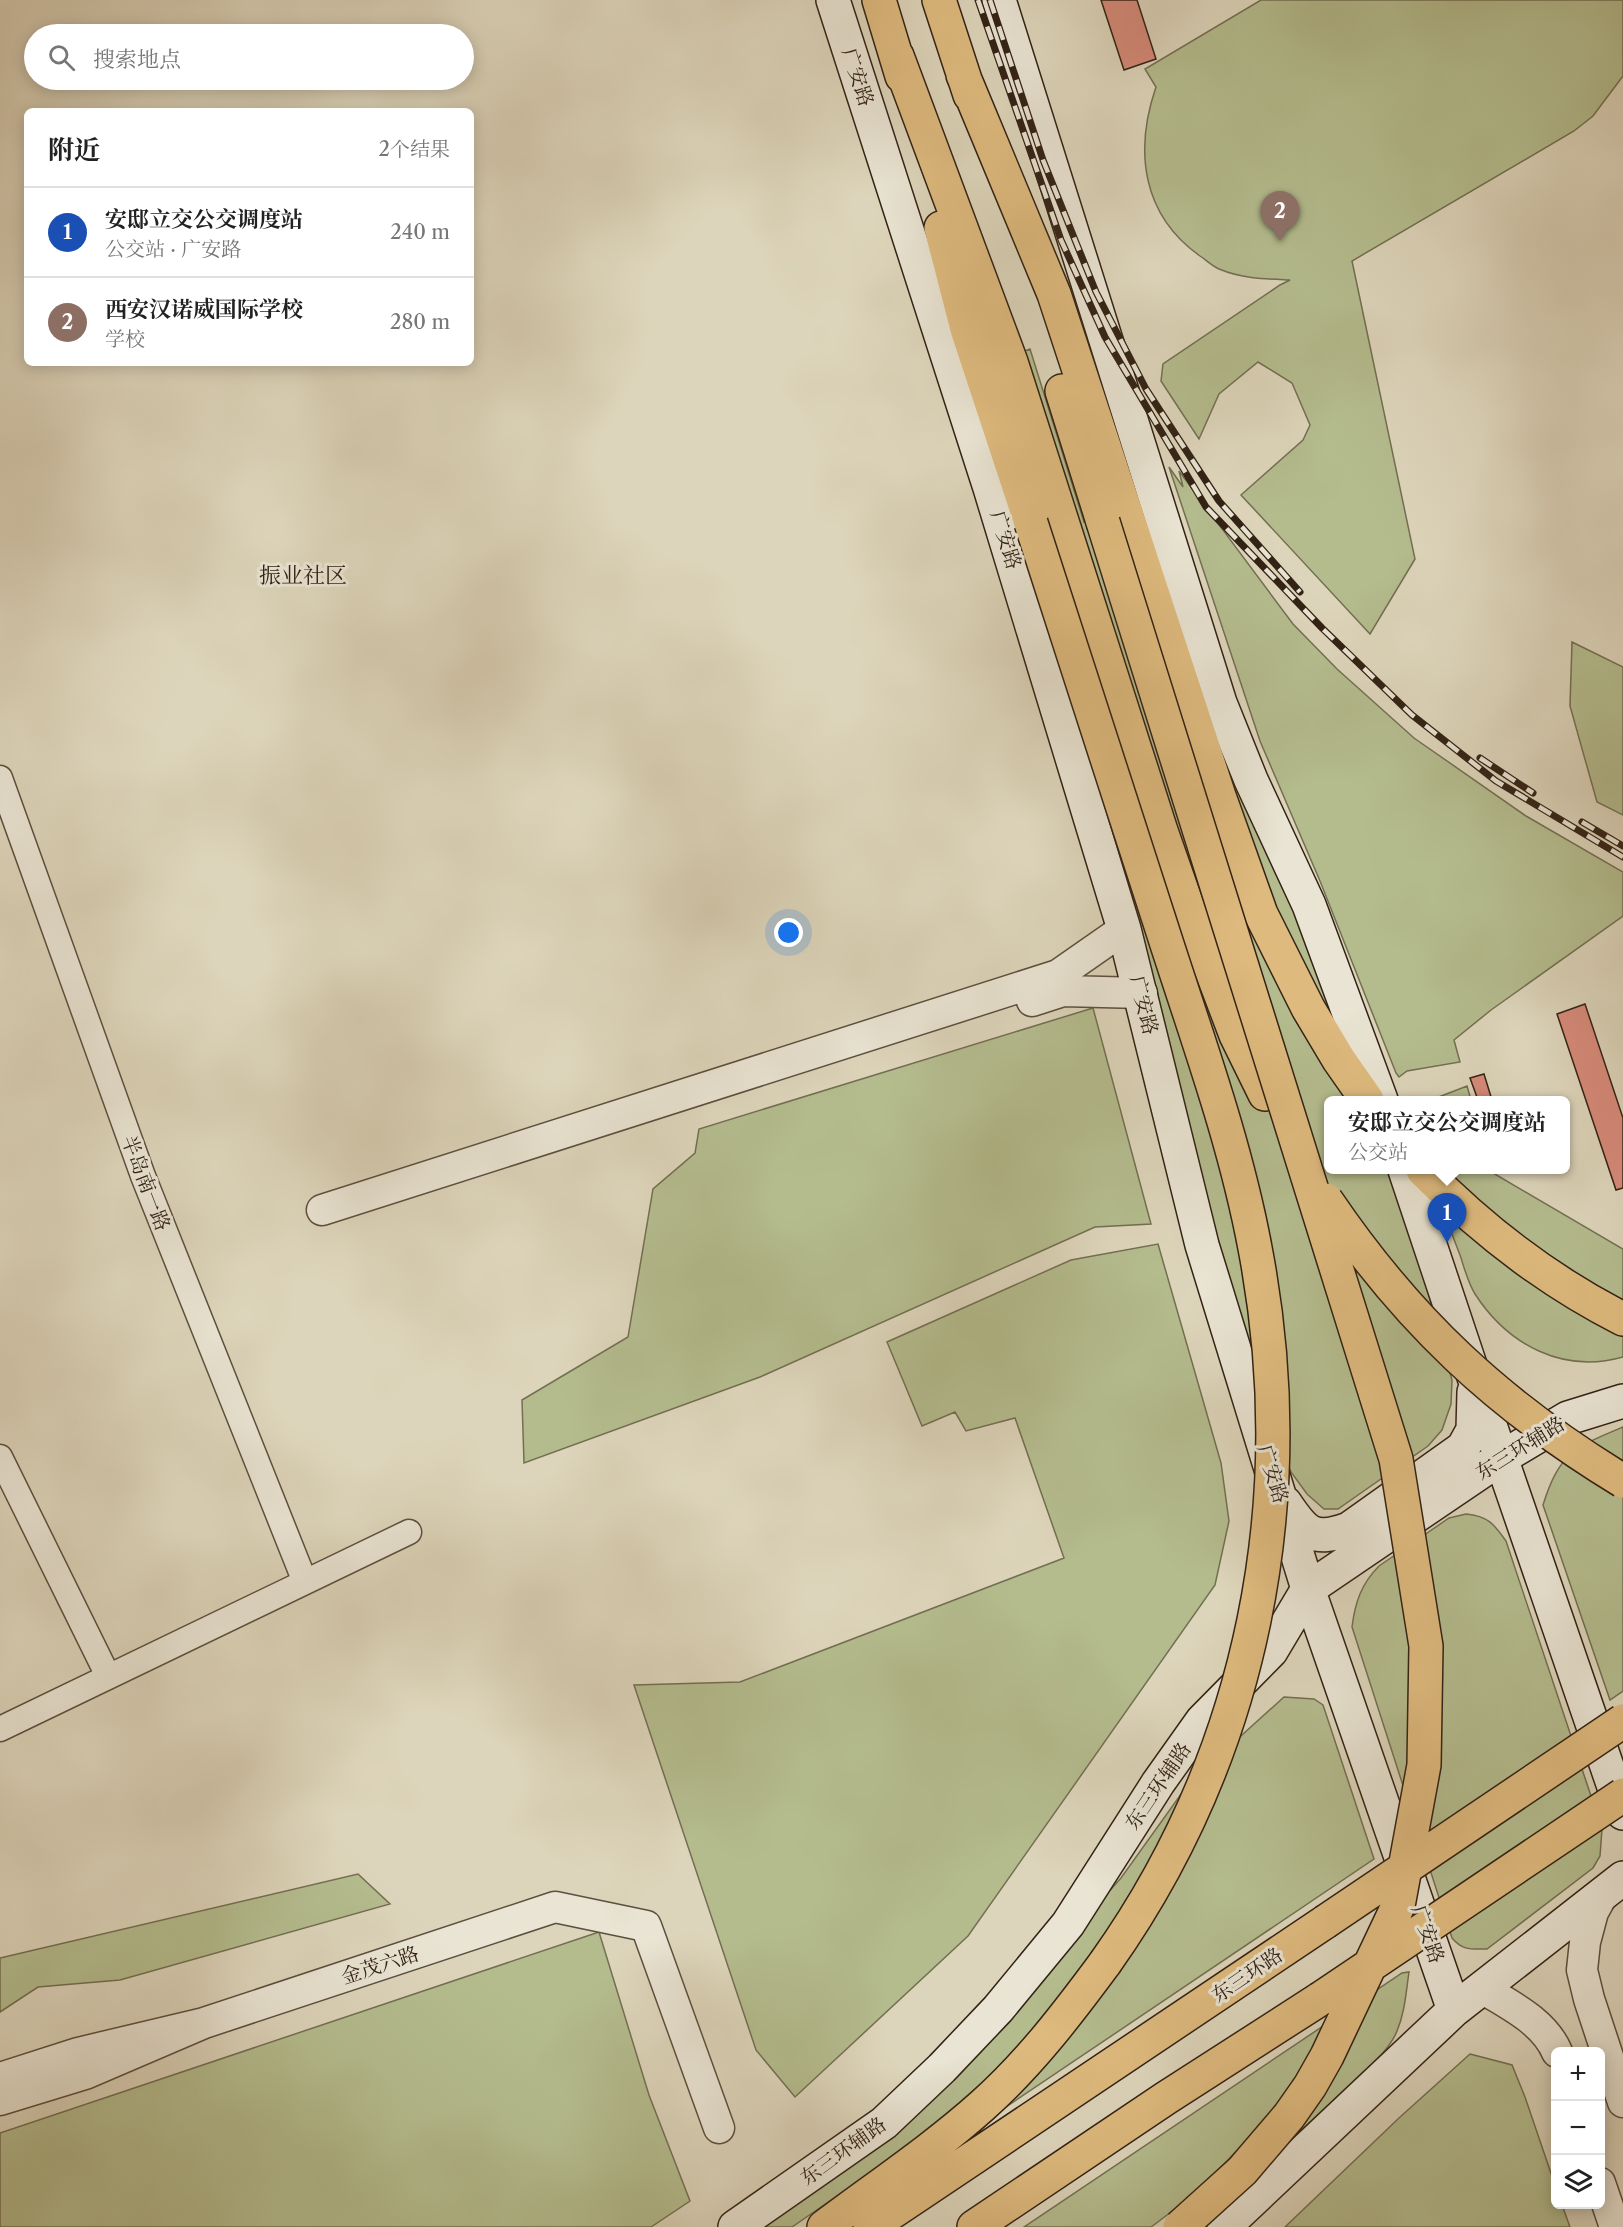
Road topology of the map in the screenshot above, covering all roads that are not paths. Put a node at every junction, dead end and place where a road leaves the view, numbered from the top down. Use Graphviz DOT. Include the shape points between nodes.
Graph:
graph roads {
  1 [pos="833,0"];
  2 [pos="879,0"];
  3 [pos="939,0"];
  4 [pos="999,0"];
  5 [pos="897,56"];
  6 [pos="963,75"];
  7 [pos="1054,294"];
  8 [pos="1142,454"];
  9 [pos="1117,523"];
  10 [pos="0,778"];
  11 [pos="1124,929"];
  12 [pos="1142,993"];
  13 [pos="1364,1096"];
  14 [pos="1379,1096"];
  15 [pos="1406,1174"];
  16 [pos="1427,1174"];
  17 [pos="1623,1319"];
  18 [pos="1474,1377"];
  19 [pos="1623,1401"];
  20 [pos="0,1457"];
  21 [pos="1501,1458"];
  22 [pos="1623,1481"];
  23 [pos="1279,1494"];
  24 [pos="409,1532"];
  25 [pos="305,1582"];
  26 [pos="1308,1589"];
  27 [pos="108,1676"];
  28 [pos="1623,1721"];
  29 [pos="0,1729"];
  30 [pos="1623,1795"];
  31 [pos="1623,1813"];
  32 [pos="1613,1885"];
  33 [pos="1482,1988"];
  34 [pos="1454,2010"];
  35 [pos="204,2023"];
  36 [pos="1554,2047"];
  37 [pos="0,2078"];
  38 [pos="0,2100"];
  39 [pos="1623,2102"];
  40 [pos="719,2128"];
  41 [pos="1605,2198"];
  42 [pos="735,2227"];
  43 [pos="824,2227"];
  44 [pos="870,2227"];
  45 [pos="974,2227"];
  46 [pos="1180,2227"];
  47 [pos="1224,2227"];
  48 [pos="1615,2227"];
  1 -- 11 [label="main road, 广安路" via="990,488"];
  2 -- 5 [label="highway"];
  3 -- 6 [label="highway"];
  4 -- 8 [label="main road"];
  5 -- 22 [label="highway, bridge" via="1011,362 1189,910 1236,1035 1292,1146 1372,1264 1441,1342 1518,1410"];
  5 -- 43 [label="highway, bridge" via="967,329 1226,1127 1255,1245 1272,1371 1274,1422 1270,1508 1257,1608 1243,1669 1218,1751 1149,1896 1055,2029 985,2104"];
  6 -- 7 [label="highway"];
  6 -- 9 [label="highway"];
  7 -- 8 [label="main road"];
  7 -- 9 [label="highway"];
  8 -- 14 [label="main road" via="1220,703 1309,905"];
  9 -- 13 [label="highway" via="1261,914 1308,1008"];
  9 -- 46 [label="highway, bridge" via="1396,1459 1426,1646 1424,1765 1398,1906 1310,2086 1242,2171"];
  10 -- 25 [label="street, 半岛南一路" via="143,1176"];
  11 -- 12 [label="main road, 广安路"];
  11 -- 12 [label="street" via="1058,975 324,1218 1063,991"];
  12 -- 23 [label="main road, 广安路" via="1202,1245"];
  15 -- 18 [label="main road"];
  16 -- 17 [label="highway" via="1507,1246 1557,1282"];
  18 -- 21 [label="main road"];
  18 -- 23 [label="main road" via="1473,1430 1463,1448 1349,1529 1328,1537 1312,1534"];
  19 -- 21 [label="main road, 东三环辅路" via="1568,1418"];
  20 -- 27 [label="street"];
  21 -- 26 [label="main road, 东三环辅路"];
  21 -- 31 [label="main road"];
  23 -- 26 [label="main road, 广安路"];
  24 -- 25 [label="street"];
  25 -- 27 [label="street"];
  26 -- 34 [label="main road, 广安路"];
  26 -- 42 [label="main road, 东三环辅路" via="1271,1651 1202,1721 1068,1924 998,2009 884,2122"];
  27 -- 29 [label="street"];
  28 -- 44 [label="highway, 东三环路, bridge"];
  30 -- 45 [label="highway, bridge"];
  32 -- 33 [label="main road"];
  32 -- 39 [label="street" via="1593,1912 1582,1970"];
  33 -- 34 [label="main road"];
  33 -- 36 [label="street" via="1544,2032"];
  34 -- 47 [label="main road"];
  35 -- 37 [label="street, 金茂六路" via="78,2053"];
  35 -- 38 [label="street, 金茂六路" via="85,2074"];
  35 -- 40 [label="street, 金茂六路" via="555,1907 646,1926"];
  41 -- 48 [label="street"];
}
